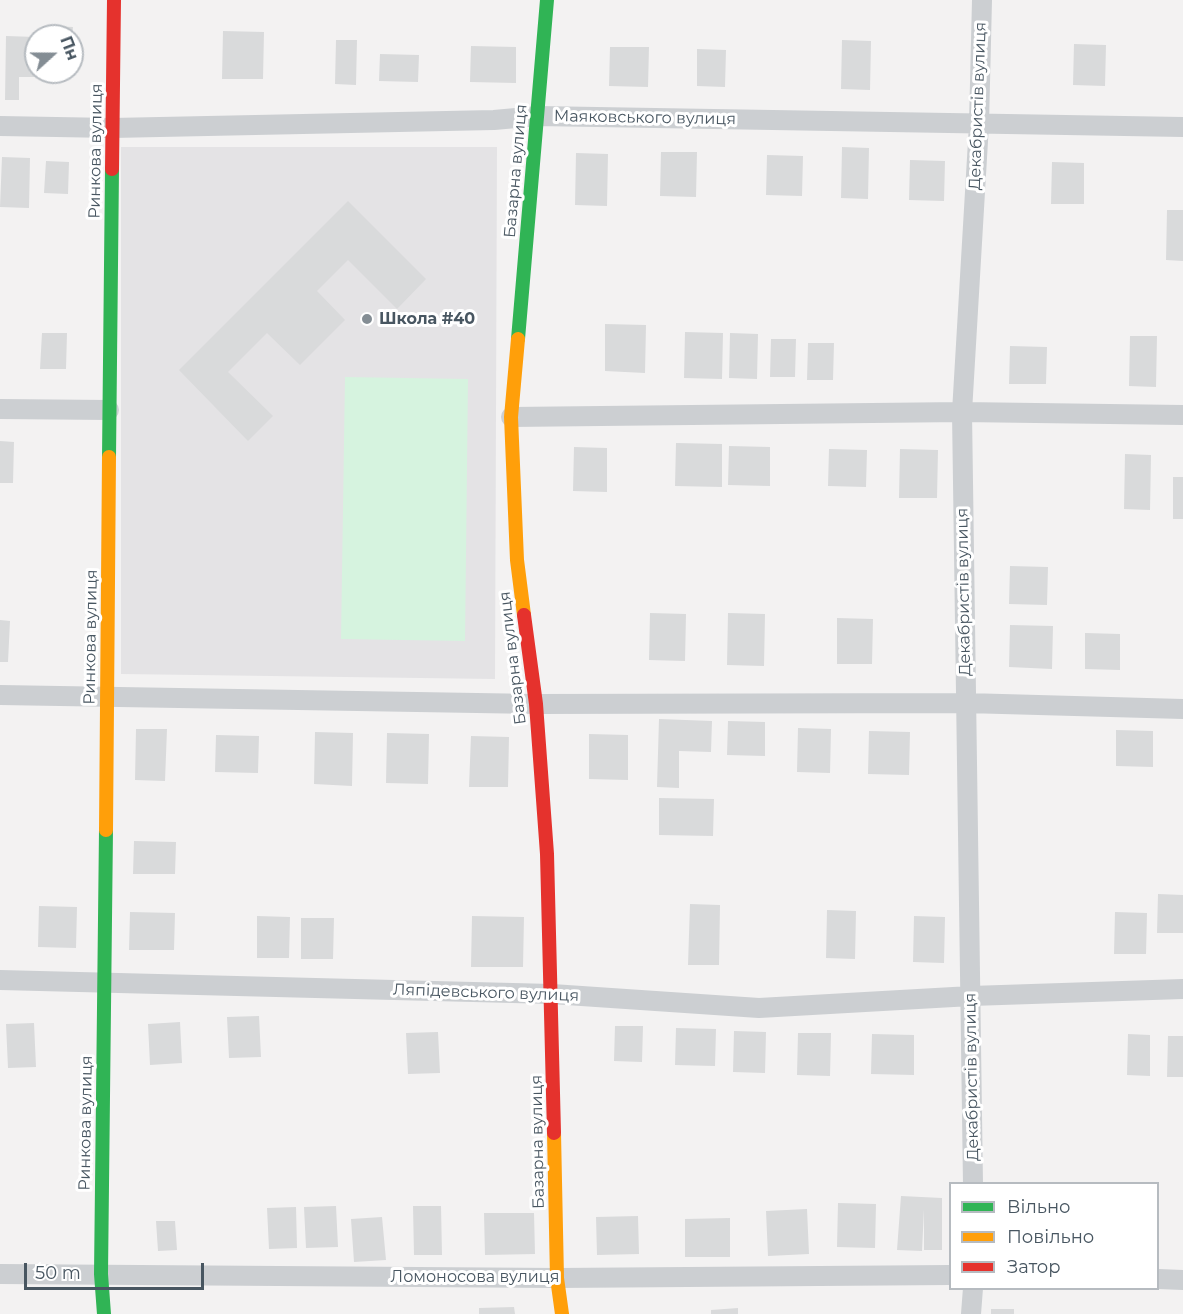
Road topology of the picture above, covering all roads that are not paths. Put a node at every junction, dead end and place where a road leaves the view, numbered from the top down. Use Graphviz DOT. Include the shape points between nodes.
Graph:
graph roads {
  1 [pos="114,0"];
  2 [pos="547,0"];
  3 [pos="982,0"];
  4 [pos="538,116"];
  5 [pos="979,124"];
  6 [pos="0,126"];
  7 [pos="1183,127"];
  8 [pos="112,128"];
  9 [pos="0,409"];
  10 [pos="110,410"];
  11 [pos="962,412"];
  12 [pos="1183,415"];
  13 [pos="512,417"];
  14 [pos="0,695"];
  15 [pos="106,695"];
  16 [pos="966,703"];
  17 [pos="536,704"];
  18 [pos="1183,709"];
  19 [pos="0,980"];
  20 [pos="104,982"];
  21 [pos="1183,989"];
  22 [pos="552,994"];
  23 [pos="971,996"];
  24 [pos="973,1182"];
  25 [pos="0,1274"];
  26 [pos="101,1274"];
  27 [pos="949,1275"];
  28 [pos="557,1278"];
  29 [pos="1159,1279"];
  30 [pos="1183,1280"];
  31 [pos="973,1290"];
  32 [pos="105,1314"];
  33 [pos="562,1314"];
  34 [pos="971,1314"];
  1 -- 8 [label="street, Ринкова вулиця"];
  2 -- 4 [label="street, Базарна вулиця"];
  3 -- 5 [label="street, Декабристів вулиця"];
  4 -- 5 [label="street, Маяковського вулиця"];
  4 -- 8 [label="street, Маяковського вулиця"];
  4 -- 13 [label="street, Базарна вулиця"];
  5 -- 7 [label="street, Маяковського вулиця"];
  5 -- 11 [label="street, Декабристів вулиця"];
  6 -- 8 [label="street, Маяковського вулиця"];
  8 -- 10 [label="street, Ринкова вулиця"];
  9 -- 10 [label="street"];
  10 -- 15 [label="street, Ринкова вулиця"];
  11 -- 12 [label="street"];
  11 -- 13 [label="street"];
  11 -- 16 [label="street, Декабристів вулиця"];
  13 -- 17 [label="street, Базарна вулиця" via="517,560"];
  14 -- 15 [label="street"];
  15 -- 17 [label="street"];
  15 -- 20 [label="street, Ринкова вулиця"];
  16 -- 17 [label="street"];
  16 -- 18 [label="street"];
  16 -- 23 [label="street, Декабристів вулиця"];
  17 -- 22 [label="street, Базарна вулиця"];
  19 -- 20 [label="street, Ляпідевського вулиця"];
  20 -- 22 [label="street, Ляпідевського вулиця"];
  20 -- 26 [label="street, Ринкова вулиця"];
  21 -- 23 [label="street, Ляпідевського вулиця"];
  22 -- 23 [label="street, Ляпідевського вулиця" via="759,1008"];
  22 -- 28 [label="street, Базарна вулиця"];
  23 -- 24 [label="street, Декабристів вулиця"];
  25 -- 26 [label="street, Ломоносова вулиця"];
  26 -- 28 [label="street, Ломоносова вулиця"];
  26 -- 32 [label="street, Ринкова вулиця"];
  27 -- 28 [label="street, Ломоносова вулиця"];
  28 -- 33 [label="street, Базарна вулиця"];
  29 -- 30 [label="street"];
  31 -- 34 [label="street"];
}
